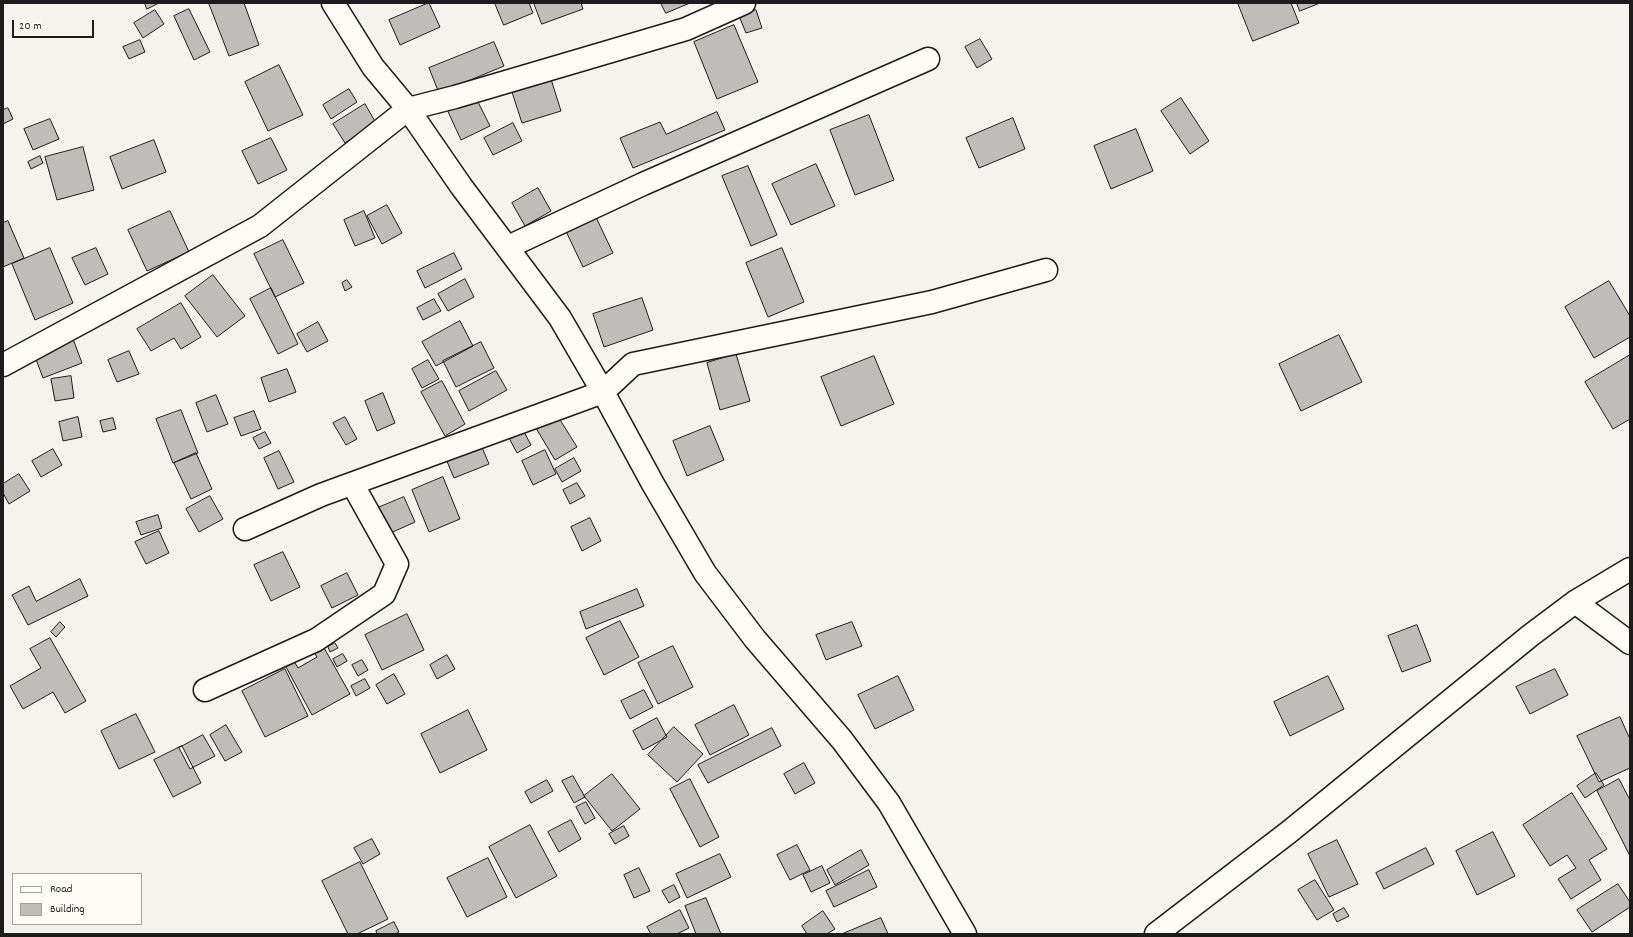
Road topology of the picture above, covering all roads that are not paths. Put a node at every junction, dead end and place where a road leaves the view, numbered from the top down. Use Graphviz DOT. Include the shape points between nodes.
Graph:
graph roads {
  1 [pos="333,3"];
  2 [pos="744,3"];
  3 [pos="928,59"];
  4 [pos="408,109"];
  5 [pos="508,247"];
  6 [pos="1046,270"];
  7 [pos="3,365"];
  8 [pos="603,392"];
  9 [pos="353,485"];
  10 [pos="245,529"];
  11 [pos="1630,569"];
  12 [pos="1575,602"];
  13 [pos="1630,643"];
  14 [pos="204,690"];
  15 [pos="965,934"];
  16 [pos="1156,934"];
  1 -- 4 [label="street" via="373,67"];
  2 -- 4 [label="street" via="686,28"];
  3 -- 5 [label="street" via="643,184"];
  4 -- 5 [label="street" via="461,186"];
  4 -- 7 [label="street" via="260,226"];
  5 -- 8 [label="street" via="560,318"];
  6 -- 8 [label="street" via="932,302 633,364"];
  8 -- 9 [label="street"];
  8 -- 15 [label="street" via="705,573 755,639 842,740 889,803"];
  9 -- 10 [label="street" via="321,495"];
  9 -- 14 [label="street" via="397,564 384,594 316,640"];
  11 -- 12 [label="street"];
  12 -- 13 [label="street"];
  12 -- 16 [label="street" via="1289,832"];
}
